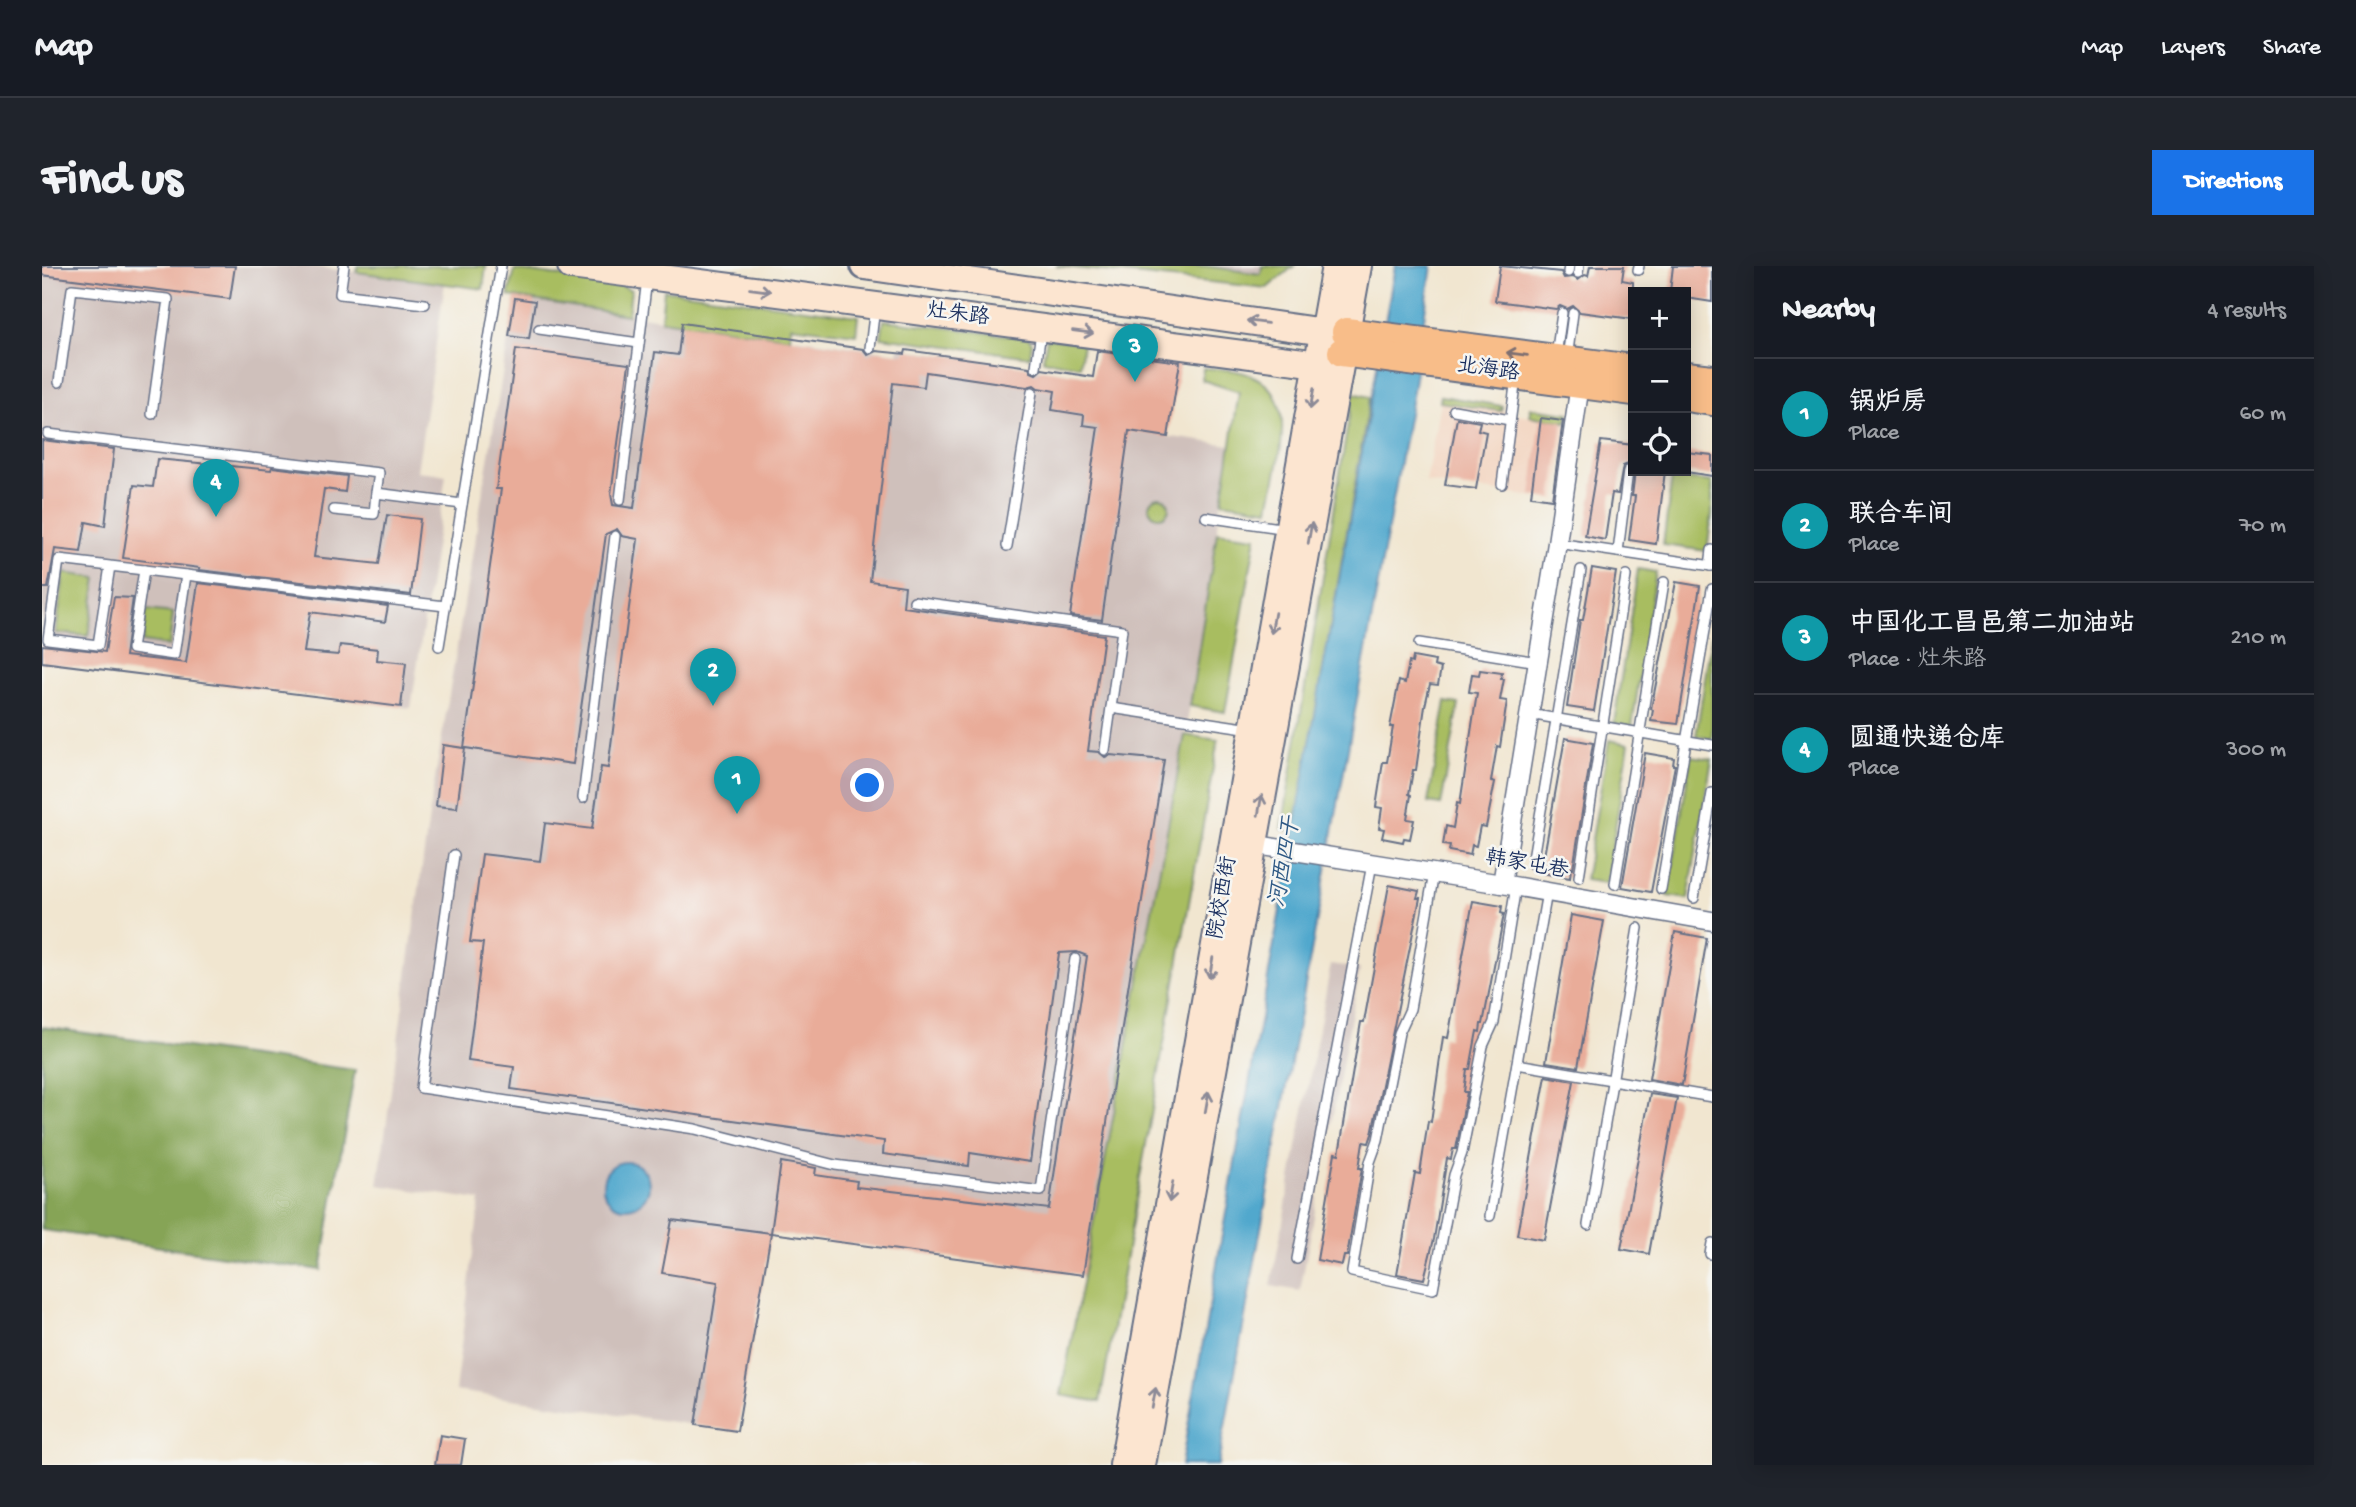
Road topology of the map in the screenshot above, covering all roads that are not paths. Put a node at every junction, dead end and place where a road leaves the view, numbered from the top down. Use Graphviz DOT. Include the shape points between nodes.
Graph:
graph roads {
  1 [pos="344,266"];
  2 [pos="501,266"];
  3 [pos="571,266"];
  4 [pos="864,266"];
  5 [pos="1335,266"];
  6 [pos="1358,266"];
  7 [pos="648,276"];
  8 [pos="425,304"];
  9 [pos="876,305"];
  10 [pos="1567,313"];
  11 [pos="1042,327"];
  12 [pos="539,329"];
  13 [pos="639,342"];
  14 [pos="1333,345"];
  15 [pos="870,348"];
  16 [pos="1423,352"];
  17 [pos="1036,367"];
  18 [pos="1567,368"];
  19 [pos="1516,375"];
  20 [pos="1691,377"];
  21 [pos="1628,379"];
  22 [pos="1712,379"];
  23 [pos="59,382"];
  24 [pos="1032,392"];
  25 [pos="1691,398"];
  26 [pos="1712,401"];
  27 [pos="1454,410"];
  28 [pos="152,414"];
  29 [pos="1510,420"];
  30 [pos="48,434"];
  31 [pos="1628,471"];
  32 [pos="1502,484"];
  33 [pos="376,494"];
  34 [pos="620,500"];
  35 [pos="462,504"];
  36 [pos="334,510"];
  37 [pos="1206,517"];
  38 [pos="1289,530"];
  39 [pos="615,536"];
  40 [pos="1557,543"];
  41 [pos="1007,546"];
  42 [pos="1712,550"];
  43 [pos="1618,552"];
  44 [pos="110,566"];
  45 [pos="1711,566"];
  46 [pos="144,570"];
  47 [pos="1581,570"];
  48 [pos="186,575"];
  49 [pos="1626,576"];
  50 [pos="1664,582"];
  51 [pos="1712,589"];
  52 [pos="914,601"];
  53 [pos="445,606"];
  54 [pos="1419,643"];
  55 [pos="439,646"];
  56 [pos="1538,662"];
  57 [pos="1111,708"];
  58 [pos="1530,714"];
  59 [pos="1556,718"];
  60 [pos="1603,726"];
  61 [pos="1254,729"];
  62 [pos="1639,733"];
  63 [pos="1686,741"];
  64 [pos="1712,745"];
  65 [pos="1105,750"];
  66 [pos="1712,793"];
  67 [pos="583,798"];
  68 [pos="1243,843"];
  69 [pos="454,855"];
  70 [pos="1372,864"];
  71 [pos="1532,864"];
  72 [pos="1434,873"];
  73 [pos="1579,877"];
  74 [pos="1615,884"];
  75 [pos="1509,885"];
  76 [pos="1661,889"];
  77 [pos="1547,892"];
  78 [pos="1694,898"];
  79 [pos="1712,921"];
  80 [pos="1637,928"];
  81 [pos="1074,959"];
  82 [pos="1517,1064"];
  83 [pos="1612,1080"];
  84 [pos="1712,1097"];
  85 [pos="1490,1216"];
  86 [pos="1588,1225"];
  87 [pos="1712,1243"];
  88 [pos="1710,1254"];
  89 [pos="1297,1258"];
  90 [pos="1123,1465"];
  91 [pos="1142,1465"];
  1 -- 8 [label="lane" via="340,294"];
  2 -- 35 [label="lane"];
  3 -- 7 [label="main road, 灶朱路"];
  14 -- 4 [label="main road, 灶朱路, one-way"];
  5 -- 14 [label="main road"];
  6 -- 14 [label="main road"];
  7 -- 9 [label="main road, 灶朱路, one-way"];
  7 -- 13 [label="lane"];
  9 -- 11 [label="main road, 灶朱路"];
  9 -- 15 [label="lane"];
  10 -- 18 [label="lane"];
  11 -- 14 [label="main road, 灶朱路, one-way"];
  11 -- 17 [label="lane"];
  12 -- 13 [label="lane"];
  13 -- 34 [label="lane"];
  14 -- 16 [label="main road, 北海路"];
  14 -- 38 [label="main road, 院校西街, one-way"];
  68 -- 14 [label="main road, 院校西街, one-way"];
  18 -- 16 [label="main road, 北海路, one-way"];
  16 -- 19 [label="main road, 北海路"];
  18 -- 19 [label="main road, 北海路"];
  18 -- 21 [label="main road, 北海路"];
  18 -- 40 [label="street"];
  19 -- 29 [label="lane"];
  20 -- 22 [label="main road"];
  23 -- 28 [label="lane" via="72,289 168,299"];
  24 -- 41 [label="lane"];
  25 -- 26 [label="main road"];
  27 -- 29 [label="lane"];
  29 -- 32 [label="lane"];
  30 -- 33 [label="lane" via="379,473"];
  31 -- 43 [label="lane"];
  33 -- 35 [label="lane"];
  33 -- 36 [label="lane" via="373,514"];
  35 -- 53 [label="lane"];
  37 -- 38 [label="lane"];
  38 -- 61 [label="main road, 院校西街, one-way"];
  39 -- 67 [label="lane"];
  40 -- 43 [label="lane"];
  40 -- 56 [label="street"];
  42 -- 45 [label="lane"];
  43 -- 45 [label="lane"];
  44 -- 44 [label="lane" via="98,645 48,639 59,561"];
  44 -- 46 [label="lane"];
  46 -- 48 [label="lane"];
  46 -- 48 [label="lane" via="132,649 174,655"];
  47 -- 59 [label="lane"];
  48 -- 53 [label="lane"];
  49 -- 60 [label="lane"];
  50 -- 62 [label="lane"];
  51 -- 63 [label="lane"];
  52 -- 57 [label="lane" via="1122,630"];
  53 -- 55 [label="lane"];
  54 -- 56 [label="lane"];
  56 -- 58 [label="street"];
  57 -- 61 [label="lane"];
  57 -- 65 [label="lane"];
  58 -- 59 [label="lane"];
  58 -- 75 [label="street"];
  59 -- 60 [label="lane"];
  59 -- 71 [label="lane"];
  60 -- 62 [label="lane"];
  60 -- 73 [label="lane"];
  61 -- 68 [label="main road, 院校西街"];
  62 -- 63 [label="lane"];
  62 -- 74 [label="lane"];
  63 -- 64 [label="lane"];
  63 -- 76 [label="lane"];
  66 -- 78 [label="lane"];
  68 -- 70 [label="street, 韩家屯巷"];
  68 -- 90 [label="main road, 院校西街, one-way"];
  91 -- 68 [label="main road, 院校西街, one-way"];
  69 -- 81 [label="lane" via="421,1088 695,1129 835,1165 1041,1191"];
  70 -- 72 [label="street, 韩家屯巷"];
  70 -- 89 [label="lane"];
  72 -- 75 [label="street, 韩家屯巷"];
  72 -- 75 [label="lane" via="1410,1009 1399,1034 1370,1162 1352,1272 1433,1289 1483,1046 1494,1022"];
  75 -- 77 [label="street, 韩家屯巷"];
  77 -- 79 [label="street, 韩家屯巷"];
  77 -- 82 [label="lane"];
  80 -- 83 [label="lane"];
  82 -- 83 [label="lane"];
  82 -- 85 [label="lane"];
  83 -- 84 [label="lane"];
  83 -- 86 [label="lane"];
  87 -- 88 [label="lane"];
}
